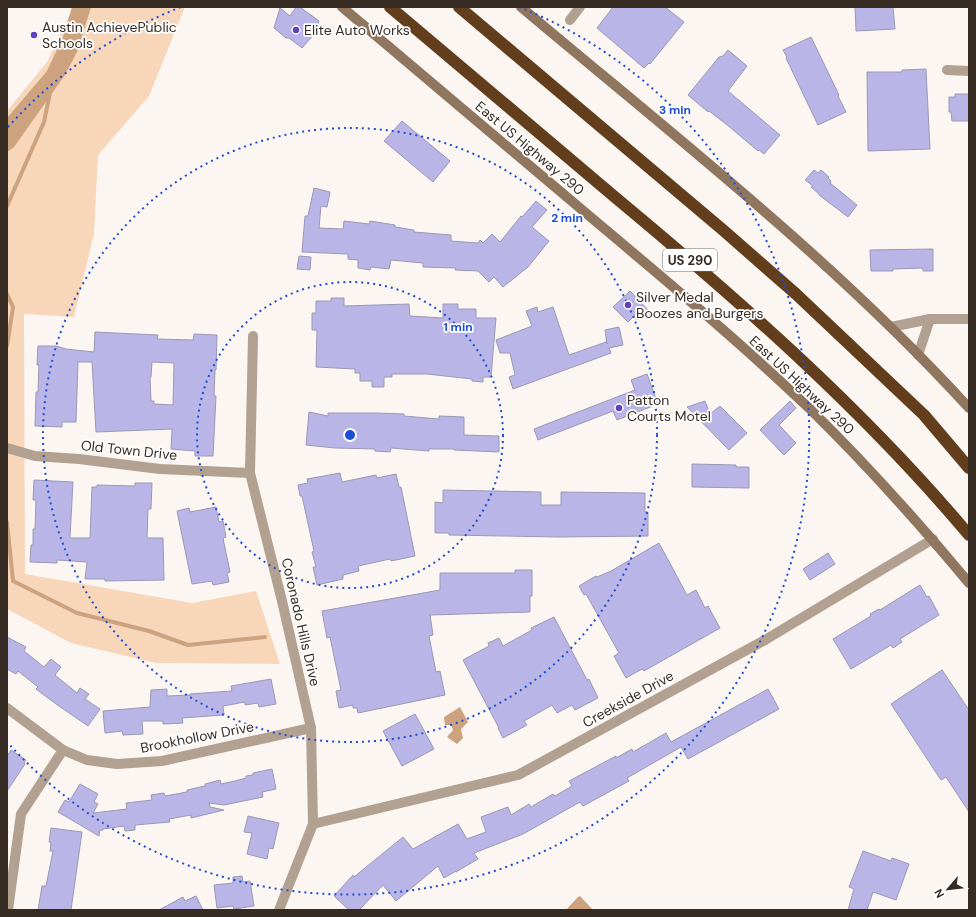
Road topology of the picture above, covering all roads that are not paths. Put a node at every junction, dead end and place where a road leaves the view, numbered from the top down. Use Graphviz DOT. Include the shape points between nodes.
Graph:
graph roads {
  1 [pos="342,7"];
  2 [pos="390,7"];
  3 [pos="459,7"];
  4 [pos="521,7"];
  5 [pos="580,7"];
  6 [pos="570,20"];
  7 [pos="947,70"];
  8 [pos="969,71"];
  9 [pos="930,319"];
  10 [pos="969,319"];
  11 [pos="891,327"];
  12 [pos="254,336"];
  13 [pos="918,355"];
  14 [pos="969,408"];
  15 [pos="924,415"];
  16 [pos="7,448"];
  17 [pos="969,455"];
  18 [pos="969,468"];
  19 [pos="250,473"];
  20 [pos="969,535"];
  21 [pos="933,539"];
  22 [pos="969,583"];
  23 [pos="7,708"];
  24 [pos="311,728"];
  25 [pos="63,750"];
  26 [pos="313,824"];
  27 [pos="8,910"];
  28 [pos="278,910"];
  1 -- 21 [label="main road, East US Highway 290" via="749,353 810,409"];
  2 -- 20 [label="highway, US 290" via="694,263 766,327 891,448"];
  3 -- 15 [label="highway, US 290" via="796,294"];
  4 -- 11 [label="main road" via="770,216"];
  5 -- 6 [label="street"];
  7 -- 8 [label="street"];
  9 -- 10 [label="street"];
  9 -- 11 [label="street"];
  9 -- 13 [label="street"];
  11 -- 13 [label="main road"];
  12 -- 19 [label="street, Coronado Hills Drive"];
  13 -- 14 [label="main road"];
  15 -- 17 [label="highway"];
  15 -- 18 [label="highway, US 290"];
  16 -- 19 [label="street, Old Town Drive" via="35,456 160,469"];
  19 -- 24 [label="street, Coronado Hills Drive"];
  21 -- 22 [label="main road, East US Highway 290"];
  21 -- 26 [label="street, Creekside Drive" via="765,640 518,775"];
  23 -- 25 [label="street, Brookhollow Drive"];
  24 -- 25 [label="street, Brookhollow Drive" via="162,761 117,764 87,760"];
  24 -- 26 [label="street, Coronado Hills Drive"];
  25 -- 27 [label="street" via="21,814"];
  26 -- 28 [label="street, Coronado Hills Drive"];
}
